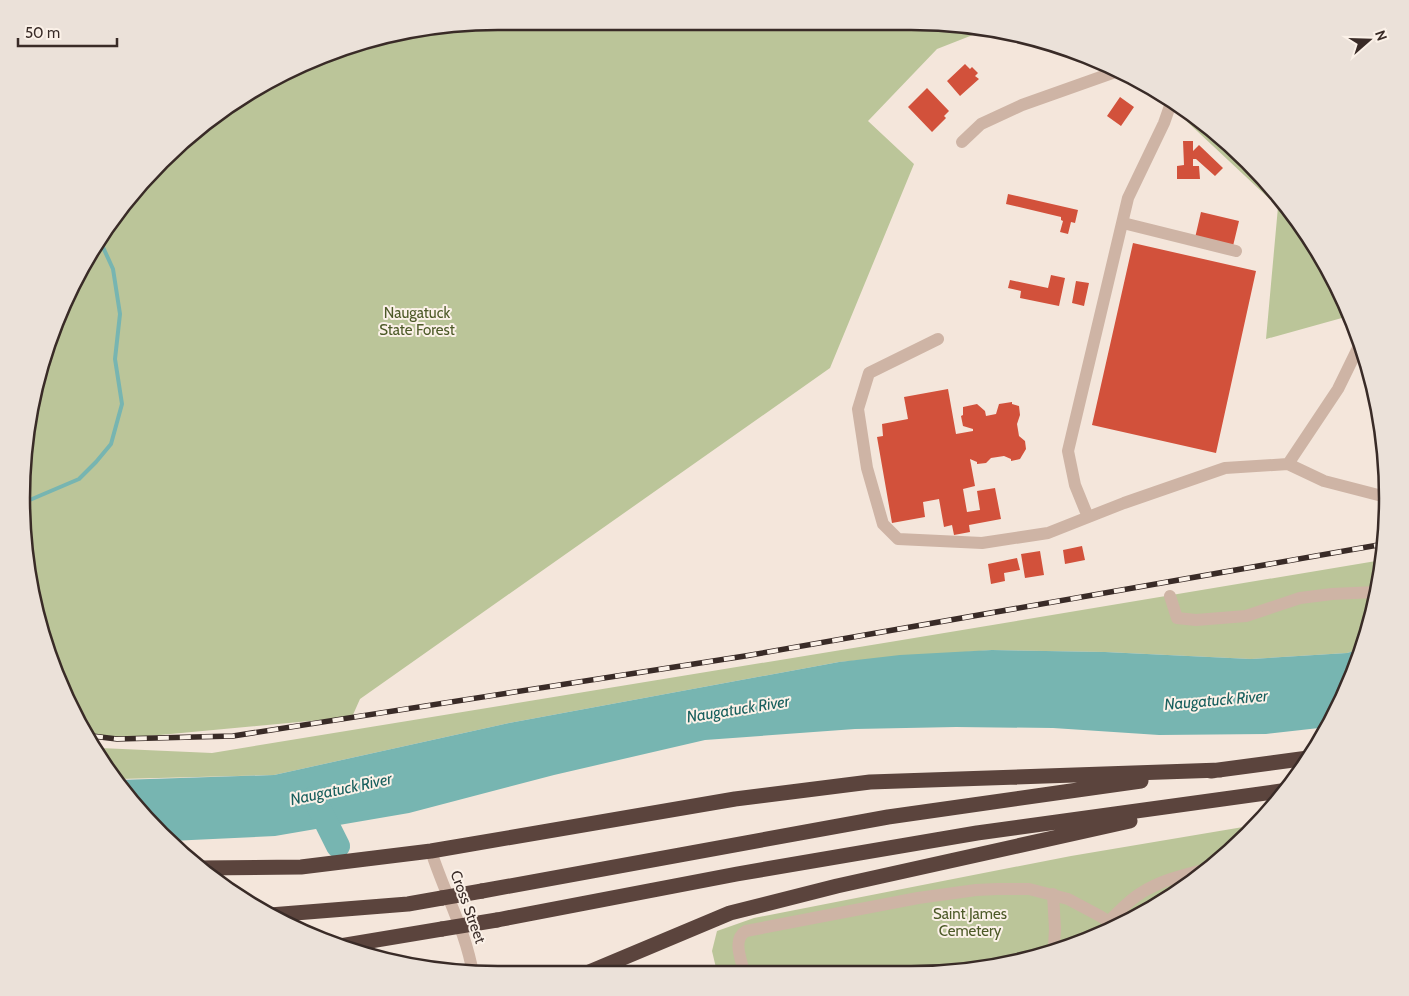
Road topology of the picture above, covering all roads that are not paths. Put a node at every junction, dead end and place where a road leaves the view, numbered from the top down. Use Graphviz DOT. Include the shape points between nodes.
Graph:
graph roads {
  1 [pos="1109,74"];
  2 [pos="1169,108"];
  3 [pos="962,142"];
  4 [pos="1123,223"];
  5 [pos="1236,251"];
  6 [pos="938,339"];
  7 [pos="1356,353"];
  8 [pos="1288,464"];
  9 [pos="1379,495"];
  10 [pos="1088,517"];
  11 [pos="1369,592"];
  12 [pos="1170,596"];
  13 [pos="1299,759"];
  14 [pos="1221,770"];
  15 [pos="1275,792"];
  16 [pos="1240,796"];
  17 [pos="432,851"];
  18 [pos="212,868"];
  19 [pos="1190,873"];
  20 [pos="1053,894"];
  21 [pos="284,914"];
  22 [pos="1117,918"];
  23 [pos="1109,922"];
  24 [pos="356,943"];
  25 [pos="1054,943"];
  26 [pos="471,965"];
  27 [pos="604,966"];
  28 [pos="743,966"];
  1 -- 3 [label="street" via="1022,105 981,124"];
  2 -- 4 [label="street" via="1128,198"];
  4 -- 5 [label="street"];
  4 -- 10 [label="street" via="1068,451 1075,485"];
  6 -- 10 [label="street" via="869,373 858,409 867,468 883,524 898,539 982,544 1048,533"];
  7 -- 8 [label="street" via="1338,389"];
  8 -- 9 [label="street" via="1324,481"];
  8 -- 10 [label="street" via="1225,468"];
  11 -- 12 [label="street" via="1300,598 1246,616 1196,620 1177,618"];
  13 -- 14 [label="highway"];
  14 -- 17 [label="highway" via="870,782 735,799"];
  14 -- 21 [label="highway, bridge" via="888,817 408,904"];
  15 -- 16 [label="highway"];
  16 -- 24 [label="highway, bridge" via="977,833"];
  16 -- 27 [label="highway" via="730,913"];
  17 -- 18 [label="highway" via="301,867"];
  17 -- 26 [label="street, Cross Street" via="466,942"];
  19 -- 22 [label="street" via="1154,885 1141,893 1129,902"];
  20 -- 23 [label="street"];
  20 -- 25 [label="street"];
  20 -- 28 [label="street" via="1029,889 976,890 746,931 738,941"];
}
